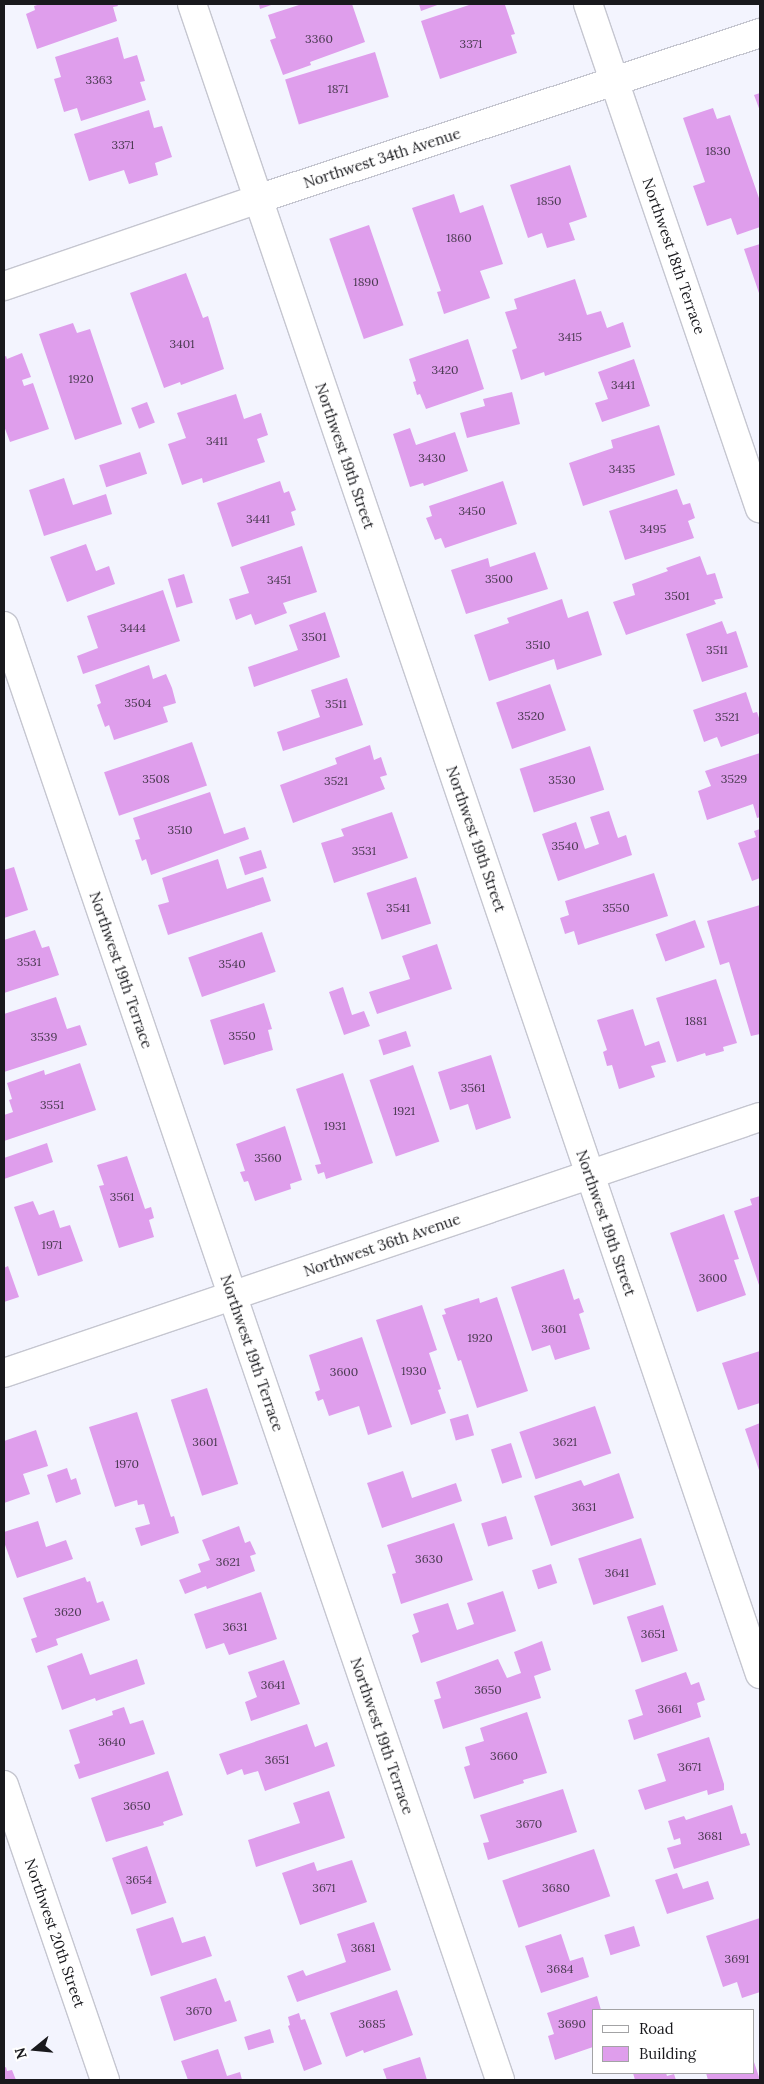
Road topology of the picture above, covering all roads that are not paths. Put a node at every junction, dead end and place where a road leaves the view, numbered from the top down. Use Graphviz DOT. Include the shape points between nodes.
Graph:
graph roads {
  1 [pos="192,4"];
  2 [pos="588,4"];
  3 [pos="760,33"];
  4 [pos="615,82"];
  5 [pos="258,199"];
  6 [pos="4,286"];
  7 [pos="760,509"];
  8 [pos="4,626"];
  9 [pos="760,1117"];
  10 [pos="589,1174"];
  11 [pos="232,1296"];
  12 [pos="4,1373"];
  13 [pos="760,1674"];
  14 [pos="4,1785"];
  15 [pos="105,2080"];
  16 [pos="500,2080"];
  1 -- 5 [label="street, Northwest 19th Street"];
  2 -- 4 [label="street, Northwest 18th Terrace"];
  3 -- 4 [label="street, Northwest 34th Avenue"];
  4 -- 5 [label="street, Northwest 34th Avenue"];
  4 -- 7 [label="street, Northwest 18th Terrace"];
  5 -- 6 [label="street, Northwest 34th Avenue"];
  5 -- 10 [label="street, Northwest 19th Street"];
  8 -- 11 [label="street, Northwest 19th Terrace"];
  9 -- 10 [label="street, Northwest 36th Avenue"];
  10 -- 11 [label="street, Northwest 36th Avenue"];
  10 -- 13 [label="street, Northwest 19th Street"];
  11 -- 12 [label="street, Northwest 36th Avenue"];
  11 -- 16 [label="street, Northwest 19th Terrace"];
  14 -- 15 [label="street, Northwest 20th Street"];
}
